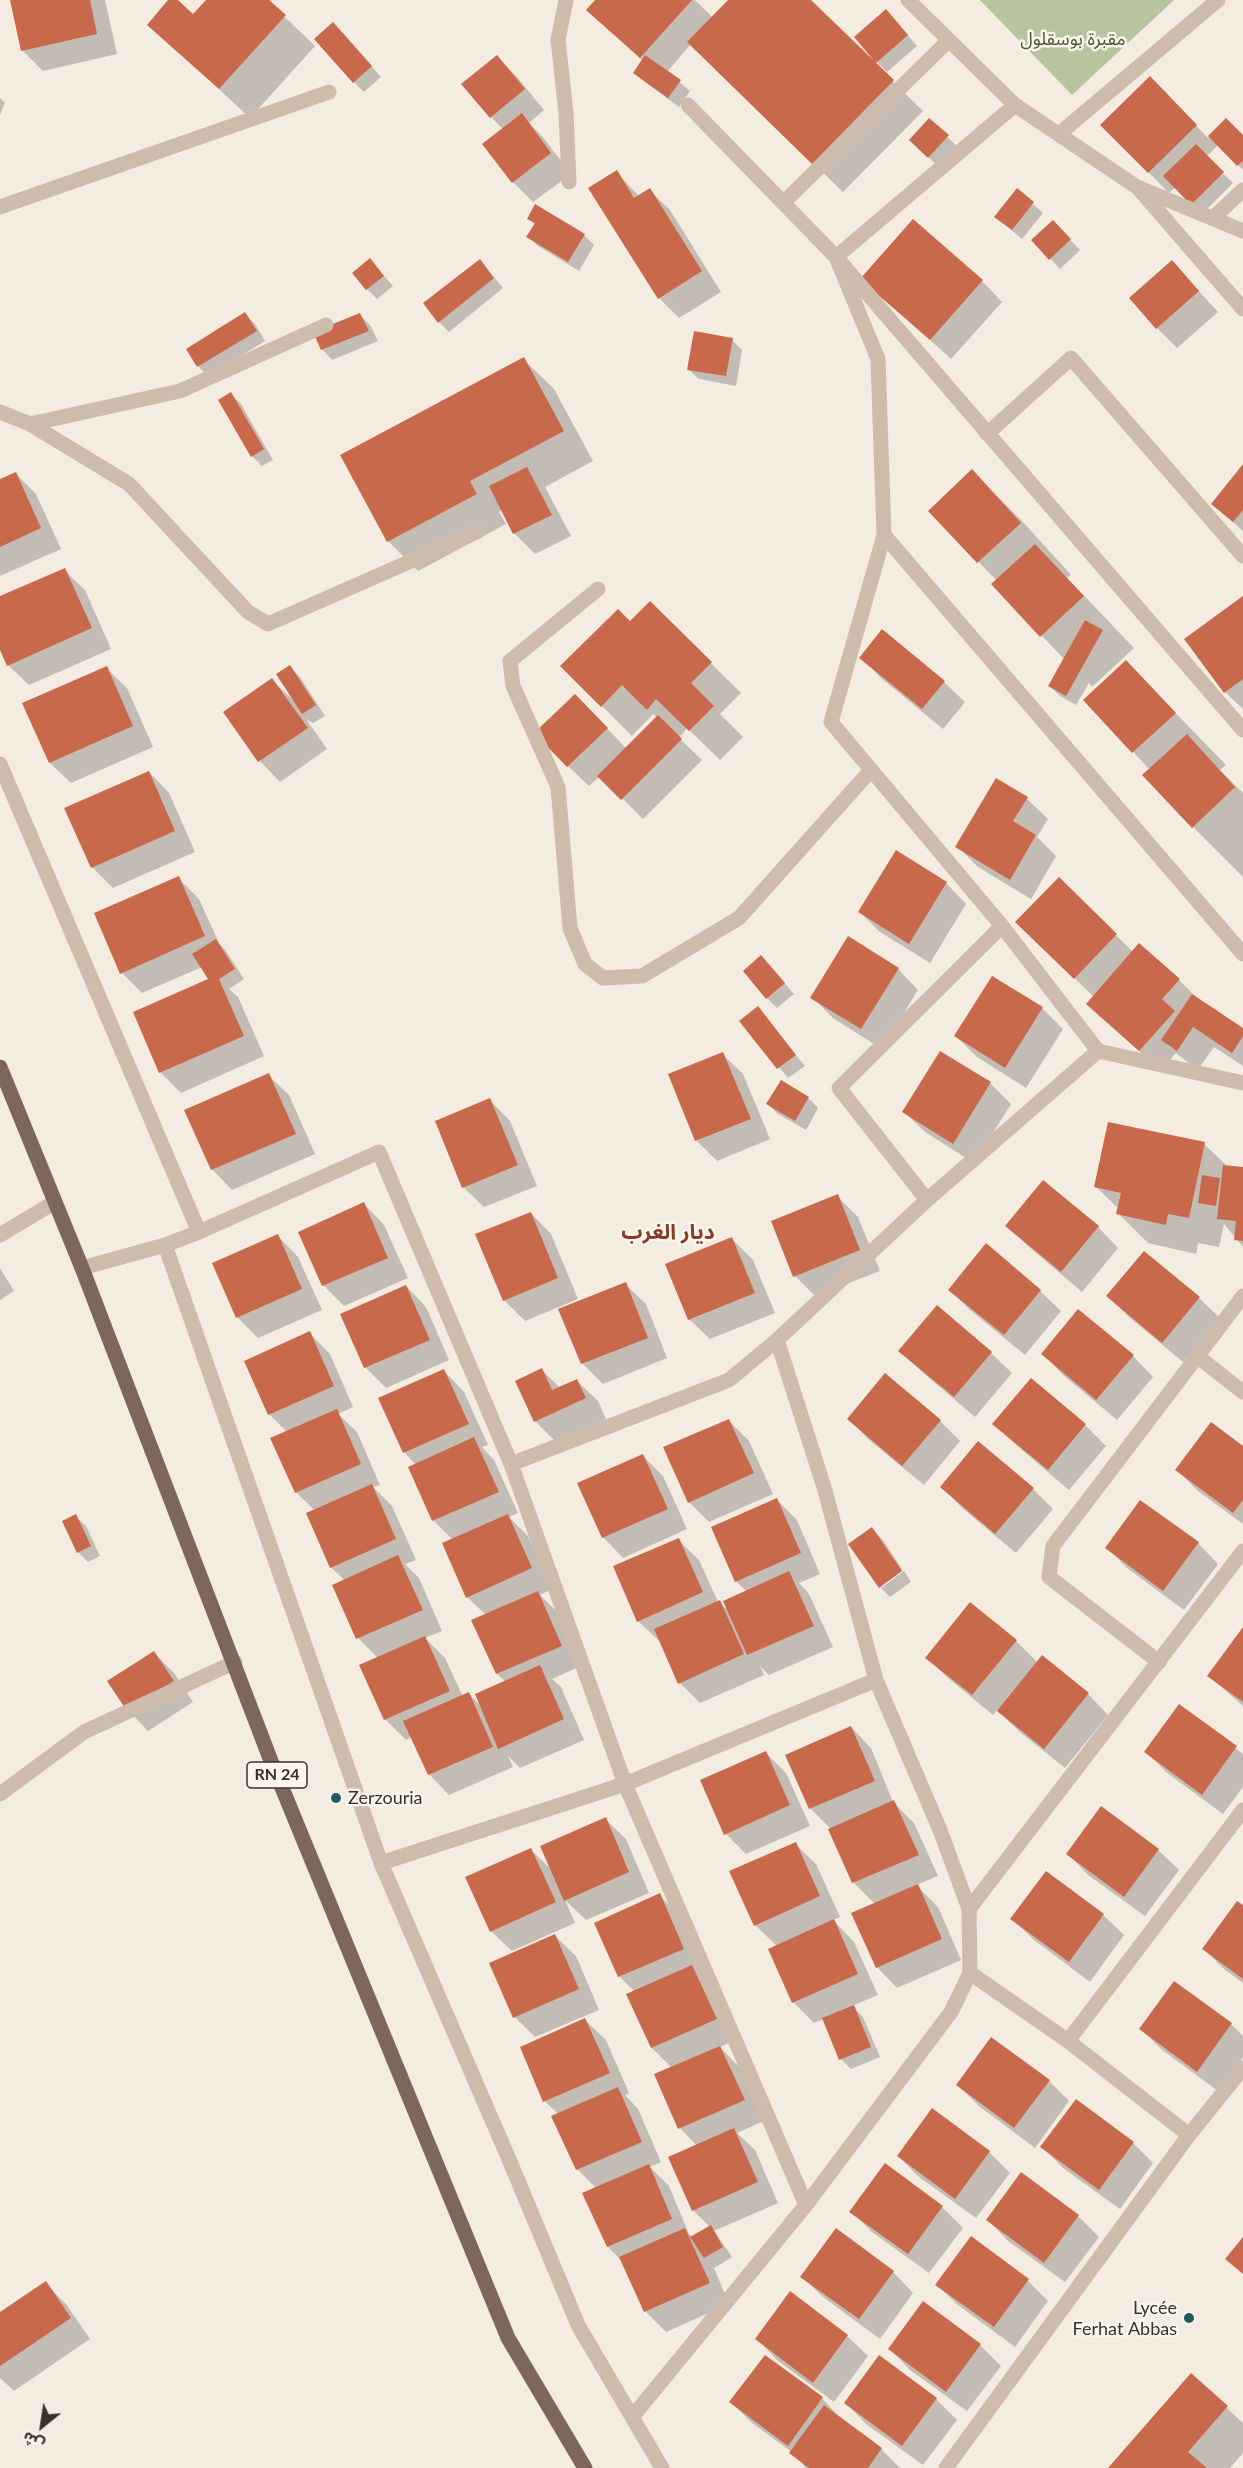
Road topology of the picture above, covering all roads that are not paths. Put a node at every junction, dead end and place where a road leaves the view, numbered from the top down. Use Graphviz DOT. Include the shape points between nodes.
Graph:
graph roads {
  1 [pos="566,0"];
  2 [pos="908,0"];
  3 [pos="1218,0"];
  4 [pos="948,41"];
  5 [pos="329,92"];
  6 [pos="688,105"];
  7 [pos="1015,105"];
  8 [pos="1059,135"];
  9 [pos="568,182"];
  10 [pos="1137,187"];
  11 [pos="1243,190"];
  12 [pos="783,203"];
  13 [pos="0,207"];
  14 [pos="1213,218"];
  15 [pos="1243,231"];
  16 [pos="836,257"];
  17 [pos="1243,309"];
  18 [pos="326,325"];
  19 [pos="0,412"];
  20 [pos="30,424"];
  21 [pos="987,434"];
  22 [pos="477,532"];
  23 [pos="884,535"];
  24 [pos="1243,556"];
  25 [pos="598,589"];
  26 [pos="1243,730"];
  27 [pos="0,764"];
  28 [pos="871,770"];
  29 [pos="1002,926"];
  30 [pos="1243,954"];
  31 [pos="1098,1051"];
  32 [pos="0,1067"];
  33 [pos="1243,1083"];
  34 [pos="927,1200"];
  35 [pos="55,1202"];
  36 [pos="199,1232"];
  37 [pos="0,1235"];
  38 [pos="165,1245"];
  39 [pos="82,1268"];
  40 [pos="1243,1296"];
  41 [pos="777,1340"];
  42 [pos="1197,1356"];
  43 [pos="1243,1392"];
  44 [pos="511,1464"];
  45 [pos="1242,1557"];
  46 [pos="235,1662"];
  47 [pos="1159,1662"];
  48 [pos="876,1680"];
  49 [pos="625,1784"];
  50 [pos="0,1794"];
  51 [pos="1243,1810"];
  52 [pos="381,1863"];
  53 [pos="969,1909"];
  54 [pos="970,1973"];
  55 [pos="1068,2041"];
  56 [pos="1243,2068"];
  57 [pos="1189,2135"];
  58 [pos="806,2205"];
  59 [pos="633,2416"];
  60 [pos="585,2468"];
  61 [pos="662,2468"];
  62 [pos="946,2468"];
  1 -- 9 [label="street" via="558,40"];
  2 -- 4 [label="street"];
  3 -- 8 [label="street"];
  4 -- 7 [label="street"];
  4 -- 12 [label="street"];
  5 -- 13 [label="street"];
  6 -- 12 [label="street"];
  7 -- 8 [label="street"];
  7 -- 16 [label="street"];
  8 -- 10 [label="street"];
  10 -- 14 [label="street"];
  10 -- 17 [label="street"];
  11 -- 14 [label="street"];
  12 -- 16 [label="street"];
  14 -- 15 [label="street"];
  16 -- 21 [label="street"];
  16 -- 23 [label="street" via="878,359"];
  18 -- 20 [label="street" via="180,391"];
  19 -- 20 [label="street"];
  20 -- 22 [label="street" via="129,484 248,612 268,624"];
  21 -- 24 [label="street" via="1071,358"];
  21 -- 26 [label="street"];
  23 -- 28 [label="street" via="831,722"];
  23 -- 30 [label="street"];
  25 -- 28 [label="street" via="510,661 513,686 558,787 570,928 585,964 603,978 642,976 739,918"];
  27 -- 36 [label="street"];
  28 -- 29 [label="street"];
  29 -- 31 [label="street"];
  29 -- 34 [label="street" via="839,1088"];
  31 -- 33 [label="street"];
  31 -- 34 [label="street"];
  32 -- 35 [label="main road, RN 24"];
  34 -- 41 [label="street"];
  35 -- 37 [label="street"];
  35 -- 39 [label="main road, RN 24"];
  36 -- 38 [label="street"];
  36 -- 44 [label="street" via="379,1152"];
  38 -- 39 [label="street"];
  38 -- 52 [label="street"];
  39 -- 46 [label="main road, RN 24"];
  40 -- 42 [label="street"];
  41 -- 44 [label="street" via="729,1380"];
  41 -- 48 [label="street" via="824,1487"];
  42 -- 43 [label="street"];
  42 -- 47 [label="street" via="1053,1546 1049,1577"];
  44 -- 49 [label="street"];
  45 -- 47 [label="street"];
  46 -- 50 [label="street" via="84,1732"];
  46 -- 60 [label="main road, RN 24" via="271,1761 508,2338"];
  47 -- 53 [label="street"];
  48 -- 49 [label="street"];
  48 -- 53 [label="street"];
  49 -- 52 [label="street"];
  49 -- 58 [label="street"];
  51 -- 55 [label="street"];
  52 -- 59 [label="street" via="578,2325"];
  53 -- 54 [label="street"];
  54 -- 55 [label="street"];
  54 -- 58 [label="street" via="951,2012"];
  55 -- 57 [label="street"];
  56 -- 57 [label="street"];
  57 -- 62 [label="street"];
  58 -- 59 [label="street"];
  59 -- 61 [label="street"];
}
